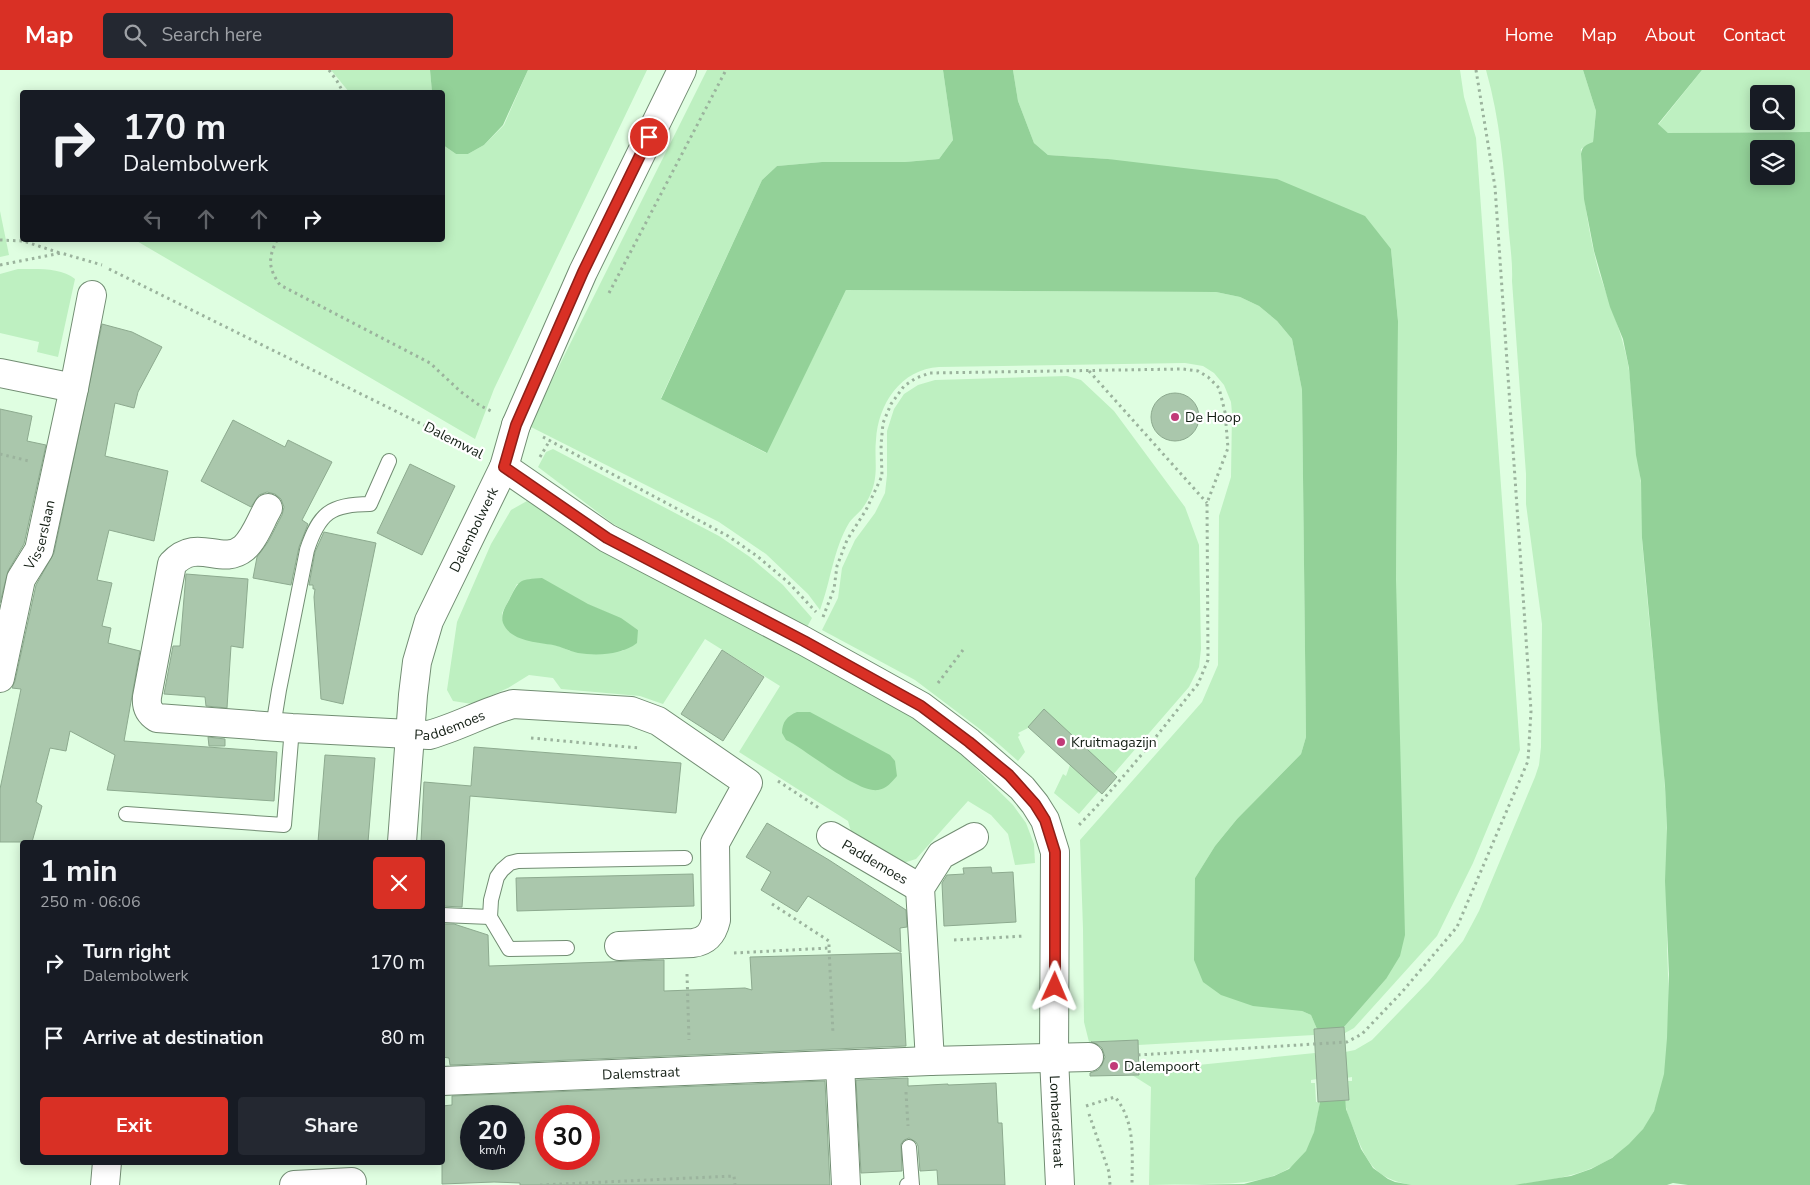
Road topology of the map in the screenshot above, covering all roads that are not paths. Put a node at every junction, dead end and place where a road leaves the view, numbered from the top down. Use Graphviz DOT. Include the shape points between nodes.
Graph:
graph roads {
  1 [pos="682,70"];
  2 [pos="92,295"];
  3 [pos="0,373"];
  4 [pos="74,388"];
  5 [pos="389,462"];
  6 [pos="504,467"];
  7 [pos="268,508"];
  8 [pos="0,678"];
  9 [pos="282,728"];
  10 [pos="410,735"];
  11 [pos="126,814"];
  12 [pos="831,836"];
  13 [pos="974,837"];
  14 [pos="402,840"];
  15 [pos="685,858"];
  16 [pos="920,888"];
  17 [pos="445,914"];
  18 [pos="490,917"];
  19 [pos="619,946"];
  20 [pos="567,948"];
  21 [pos="1089,1057"];
  22 [pos="1054,1058"];
  23 [pos="917,1062"];
  24 [pos="837,1065"];
  25 [pos="445,1081"];
  26 [pos="909,1147"];
  27 [pos="107,1165"];
  28 [pos="352,1177"];
  29 [pos="105,1185"];
  30 [pos="294,1185"];
  31 [pos="846,1185"];
  32 [pos="907,1185"];
  33 [pos="1060,1185"];
  1 -- 6 [label="street, Dalembolwerk" via="583,272 516,425"];
  2 -- 4 [label="street, Visserslaan"];
  3 -- 4 [label="street"];
  4 -- 8 [label="street, Visserslaan" via="38,550 21,579"];
  5 -- 9 [label="lane" via="370,504 335,509 322,517 315,528 307,550 278,690"];
  6 -- 10 [label="street, Dalembolwerk" via="429,621 417,662"];
  6 -- 22 [label="street" via="607,538 921,706 1022,788 1045,820 1055,852"];
  7 -- 9 [label="street, Paddemoes" via="243,549 230,554 197,550 179,557 172,564 146,705 157,718"];
  9 -- 10 [label="street, Paddemoes"];
  9 -- 11 [label="lane" via="284,825"];
  10 -- 14 [label="street, Dalembolwerk"];
  10 -- 19 [label="street, Paddemoes" via="444,731 513,704 631,711 658,721 748,783 714,843 714,930 698,940"];
  12 -- 16 [label="street, Paddemoes"];
  13 -- 16 [label="street" via="941,855"];
  15 -- 18 [label="lane" via="518,861 497,877"];
  16 -- 23 [label="street" via="924,942"];
  17 -- 18 [label="lane"];
  18 -- 20 [label="lane" via="509,949"];
  21 -- 22 [label="street, Dalemstraat"];
  22 -- 23 [label="street, Dalemstraat"];
  22 -- 33 [label="street, Lombardstraat"];
  23 -- 24 [label="street, Dalemstraat"];
  24 -- 25 [label="street, Dalemstraat"];
  24 -- 31 [label="street"];
  26 -- 32 [label="lane" via="912,1185"];
  27 -- 29 [label="street"];
  28 -- 30 [label="street"];
}
